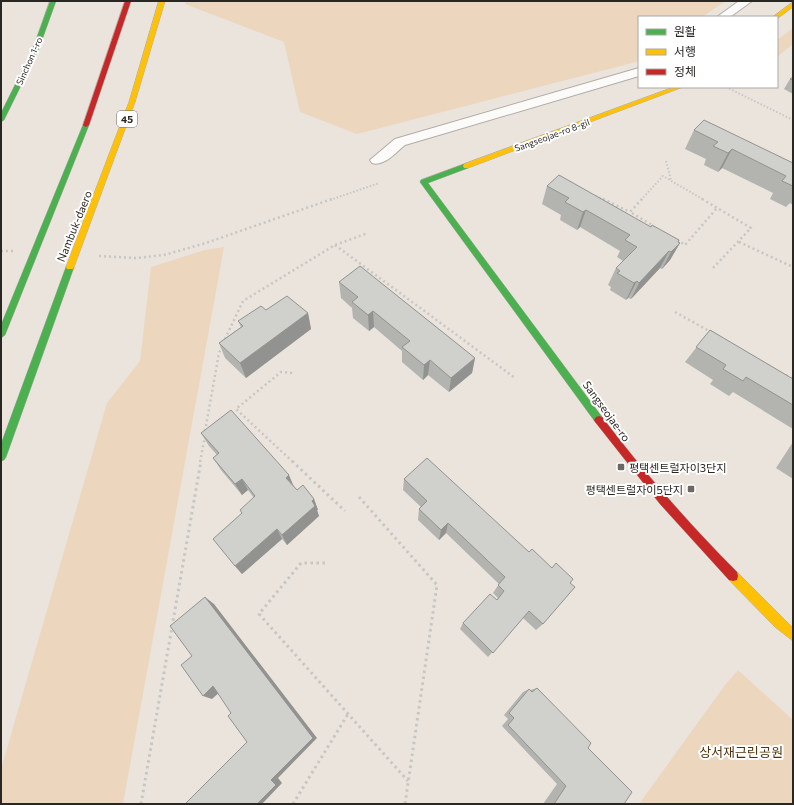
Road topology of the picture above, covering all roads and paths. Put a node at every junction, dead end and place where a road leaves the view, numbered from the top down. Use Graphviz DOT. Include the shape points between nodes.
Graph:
graph roads {
  1 [pos="52,1"];
  2 [pos="128,1"];
  3 [pos="162,1"];
  4 [pos="746,1"];
  5 [pos="793,4"];
  6 [pos="724,16"];
  7 [pos="777,16"];
  8 [pos="638,72"];
  9 [pos="677,88"];
  10 [pos="728,88"];
  11 [pos="1,120"];
  12 [pos="793,120"];
  13 [pos="376,160"];
  14 [pos="666,161"];
  15 [pos="671,181"];
  16 [pos="379,182"];
  17 [pos="424,182"];
  18 [pos="595,195"];
  19 [pos="717,208"];
  20 [pos="630,212"];
  21 [pos="654,227"];
  22 [pos="368,233"];
  23 [pos="673,237"];
  24 [pos="739,242"];
  25 [pos="335,245"];
  26 [pos="1,251"];
  27 [pos="15,251"];
  28 [pos="99,256"];
  29 [pos="793,267"];
  30 [pos="712,269"];
  31 [pos="675,312"];
  32 [pos="1,335"];
  33 [pos="717,336"];
  34 [pos="779,371"];
  35 [pos="292,373"];
  36 [pos="515,378"];
  37 [pos="793,379"];
  38 [pos="1,457"];
  39 [pos="359,497"];
  40 [pos="345,511"];
  41 [pos="325,563"];
  42 [pos="793,635"];
  43 [pos="348,714"];
  44 [pos="408,781"];
  45 [pos="141,804"];
  46 [pos="293,804"];
  47 [pos="405,804"];
  1 -- 11 [label="main road, Sinchon 1-ro" via="35,51"];
  2 -- 32 [label="main road" via="107,67 48,223"];
  3 -- 38 [label="main road, Nambuk-daero / 45" via="135,94 109,170 66,278"];
  4 -- 6 [label="street"];
  5 -- 7 [label="main road"];
  8 -- 13 [label="street" via="400,142"];
  9 -- 17 [label="main road, Sangseojae-ro 8-gil"];
  10 -- 12 [label="path"];
  14 -- 15 [label="path"];
  15 -- 19 [label="path"];
  15 -- 20 [label="path" via="663,176"];
  16 -- 28 [label="path" via="158,256"];
  17 -- 42 [label="main road, Sangseojae-ro" via="629,460 715,558"];
  18 -- 20 [label="path"];
  19 -- 23 [label="path" via="685,245"];
  19 -- 24 [label="path" via="751,228"];
  20 -- 21 [label="path"];
  22 -- 25 [label="path"];
  24 -- 29 [label="path"];
  24 -- 30 [label="path"];
  25 -- 36 [label="path"];
  25 -- 45 [label="path" via="243,301 219,353"];
  26 -- 27 [label="path"];
  31 -- 33 [label="path"];
  34 -- 37 [label="path"];
  35 -- 40 [label="path" via="281,372 236,409"];
  39 -- 44 [label="path" via="437,585"];
  41 -- 43 [label="path" via="301,563 259,614"];
  43 -- 44 [label="path"];
  43 -- 46 [label="path"];
  44 -- 47 [label="path"];
}
